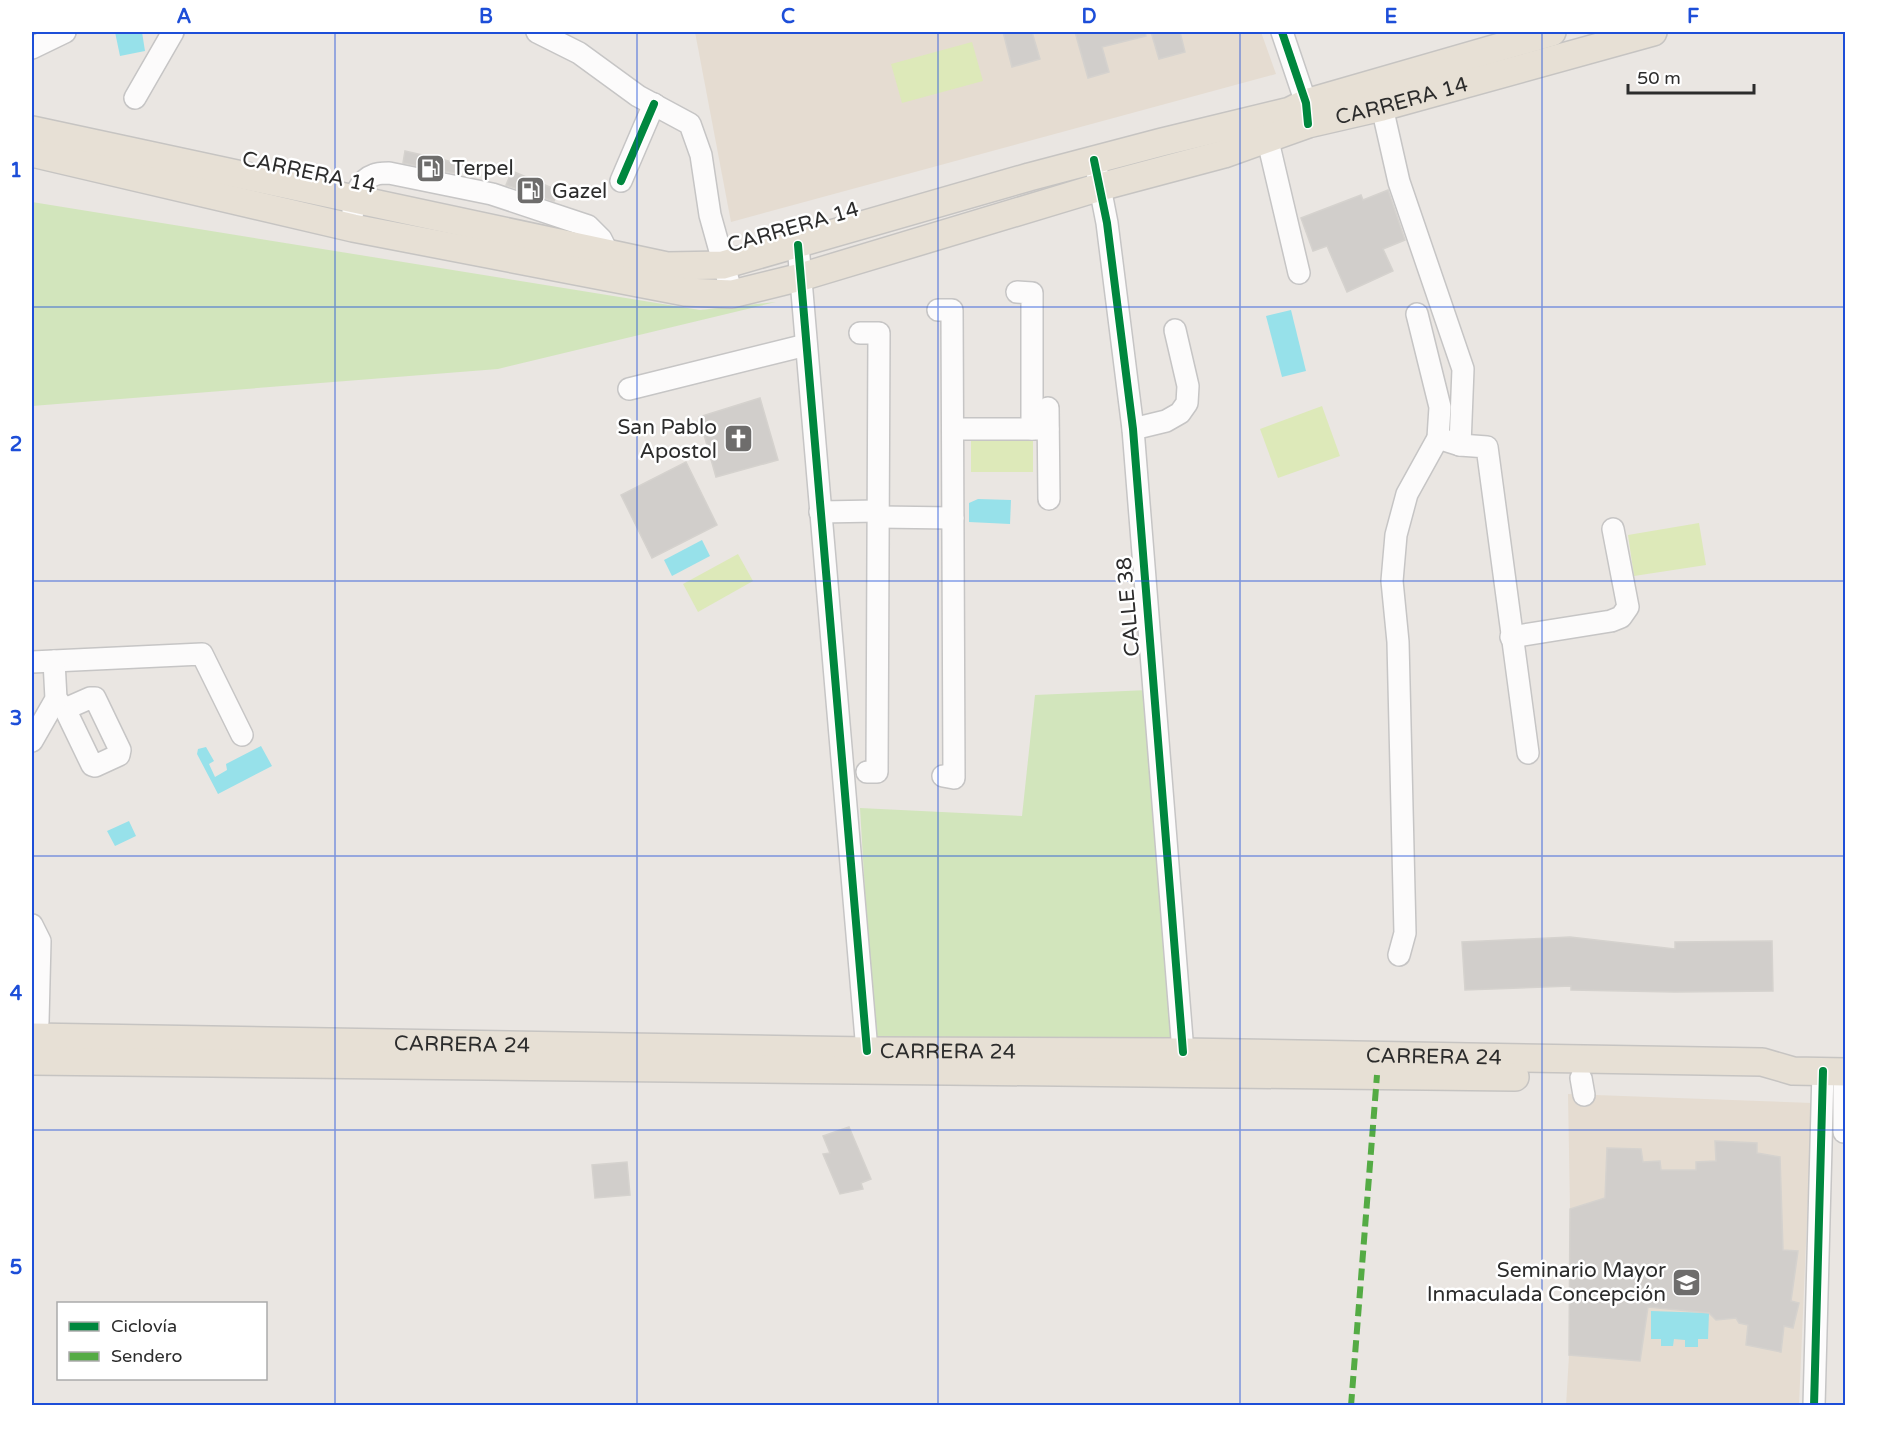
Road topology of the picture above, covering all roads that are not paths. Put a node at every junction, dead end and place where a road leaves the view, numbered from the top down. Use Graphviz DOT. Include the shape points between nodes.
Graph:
graph roads {
  1 [pos="65,32"];
  2 [pos="173,32"];
  3 [pos="537,32"];
  4 [pos="575,32"];
  5 [pos="1282,32"];
  6 [pos="1552,32"];
  7 [pos="1653,32"];
  8 [pos="32,48"];
  9 [pos="579,53"];
  10 [pos="135,98"];
  11 [pos="654,104"];
  12 [pos="1382,106"];
  13 [pos="1307,113"];
  14 [pos="1265,127"];
  15 [pos="32,129"];
  16 [pos="32,153"];
  17 [pos="1094,160"];
  18 [pos="1029,177"];
  19 [pos="621,181"];
  20 [pos="1100,187"];
  21 [pos="492,195"];
  22 [pos="353,200"];
  23 [pos="1035,206"];
  24 [pos="484,227"];
  25 [pos="353,228"];
  26 [pos="798,245"];
  27 [pos="608,253"];
  28 [pos="723,266"];
  29 [pos="1299,273"];
  30 [pos="801,277"];
  31 [pos="1017,292"];
  32 [pos="732,294"];
  33 [pos="938,310"];
  34 [pos="1417,314"];
  35 [pos="1175,330"];
  36 [pos="860,333"];
  37 [pos="806,345"];
  38 [pos="629,389"];
  39 [pos="1043,422"];
  40 [pos="953,429"];
  41 [pos="1133,429"];
  42 [pos="1438,438"];
  43 [pos="1460,445"];
  44 [pos="1049,499"];
  45 [pos="878,517"];
  46 [pos="821,518"];
  47 [pos="954,518"];
  48 [pos="1613,529"];
  49 [pos="1511,637"];
  50 [pos="54,661"];
  51 [pos="32,662"];
  52 [pos="242,735"];
  53 [pos="32,741"];
  54 [pos="1528,753"];
  55 [pos="867,772"];
  56 [pos="943,776"];
  57 [pos="32,924"];
  58 [pos="1399,955"];
  59 [pos="35,978"];
  60 [pos="32,1035"];
  61 [pos="1183,1052"];
  62 [pos="32,1061"];
  63 [pos="869,1061"];
  64 [pos="1838,1072"];
  65 [pos="1582,1077"];
  66 [pos="1844,1132"];
  67 [pos="1814,1406"];
  1 -- 8 [label="street"];
  2 -- 10 [label="street"];
  3 -- 9 [label="street"];
  4 -- 9 [label="street"];
  5 -- 13 [label="street"];
  6 -- 13 [label="main road, CARRERA 14"];
  7 -- 12 [label="main road, CARRERA 14"];
  9 -- 11 [label="street"];
  11 -- 19 [label="street"];
  11 -- 28 [label="street" via="690,124 701,155"];
  12 -- 13 [label="main road, CARRERA 14"];
  12 -- 43 [label="street" via="1399,182 1463,369"];
  13 -- 14 [label="main road, CARRERA 14"];
  14 -- 17 [label="main road, CARRERA 14"];
  14 -- 20 [label="main road, CARRERA 14" via="1224,154"];
  14 -- 29 [label="street"];
  15 -- 22 [label="main road, CARRERA 14"];
  16 -- 25 [label="main road, CARRERA 14"];
  17 -- 18 [label="main road, CARRERA 14"];
  17 -- 20 [label="street, CALLE 38"];
  18 -- 23 [label="street"];
  18 -- 26 [label="main road, CARRERA 14"];
  20 -- 23 [label="main road, CARRERA 14"];
  20 -- 41 [label="street, CALLE 38"];
  21 -- 22 [label="street" via="389,173 372,175 362,183"];
  21 -- 24 [label="street"];
  21 -- 27 [label="street" via="588,226"];
  22 -- 24 [label="main road, CARRERA 14"];
  22 -- 25 [label="street"];
  23 -- 30 [label="main road, CARRERA 14"];
  24 -- 27 [label="main road, CARRERA 14"];
  25 -- 32 [label="main road, CARRERA 14" via="685,292"];
  26 -- 28 [label="main road, CARRERA 14"];
  26 -- 30 [label="street"];
  27 -- 28 [label="main road, CARRERA 14" via="667,266"];
  28 -- 32 [label="street"];
  30 -- 32 [label="main road, CARRERA 14"];
  30 -- 37 [label="street"];
  31 -- 39 [label="street" via="1032,292"];
  33 -- 40 [label="street" via="952,309"];
  34 -- 42 [label="street" via="1440,407"];
  35 -- 41 [label="street" via="1188,386 1187,403 1180,413 1166,421"];
  36 -- 45 [label="street" via="879,333"];
  37 -- 38 [label="street"];
  37 -- 46 [label="street"];
  39 -- 40 [label="street"];
  39 -- 44 [label="street"];
  40 -- 47 [label="street"];
  41 -- 61 [label="street, CALLE 38"];
  42 -- 43 [label="street"];
  42 -- 58 [label="street" via="1407,494 1396,535 1392,581 1398,642 1405,933"];
  43 -- 49 [label="street" via="1487,447"];
  45 -- 46 [label="street"];
  45 -- 47 [label="street"];
  45 -- 55 [label="street" via="877,772"];
  46 -- 63 [label="street"];
  47 -- 56 [label="street" via="954,778"];
  48 -- 49 [label="street" via="1628,608 1621,617"];
  49 -- 54 [label="street"];
  50 -- 51 [label="street"];
  50 -- 52 [label="street" via="202,654"];
  50 -- 53 [label="street" via="61,704"];
  57 -- 59 [label="street" via="40,941"];
  59 -- 60 [label="street" via="38,1022"];
  60 -- 63 [label="main road, CARRERA 24"];
  61 -- 63 [label="main road, CARRERA 24"];
  61 -- 65 [label="main road, CARRERA 24"];
  62 -- 63 [label="main road, CARRERA 24"];
  63 -- 65 [label="main road, CARRERA 24"];
  64 -- 65 [label="main road, CARRERA 24" via="1793,1071 1762,1079"];
  64 -- 66 [label="street"];
  64 -- 67 [label="street"];
}
